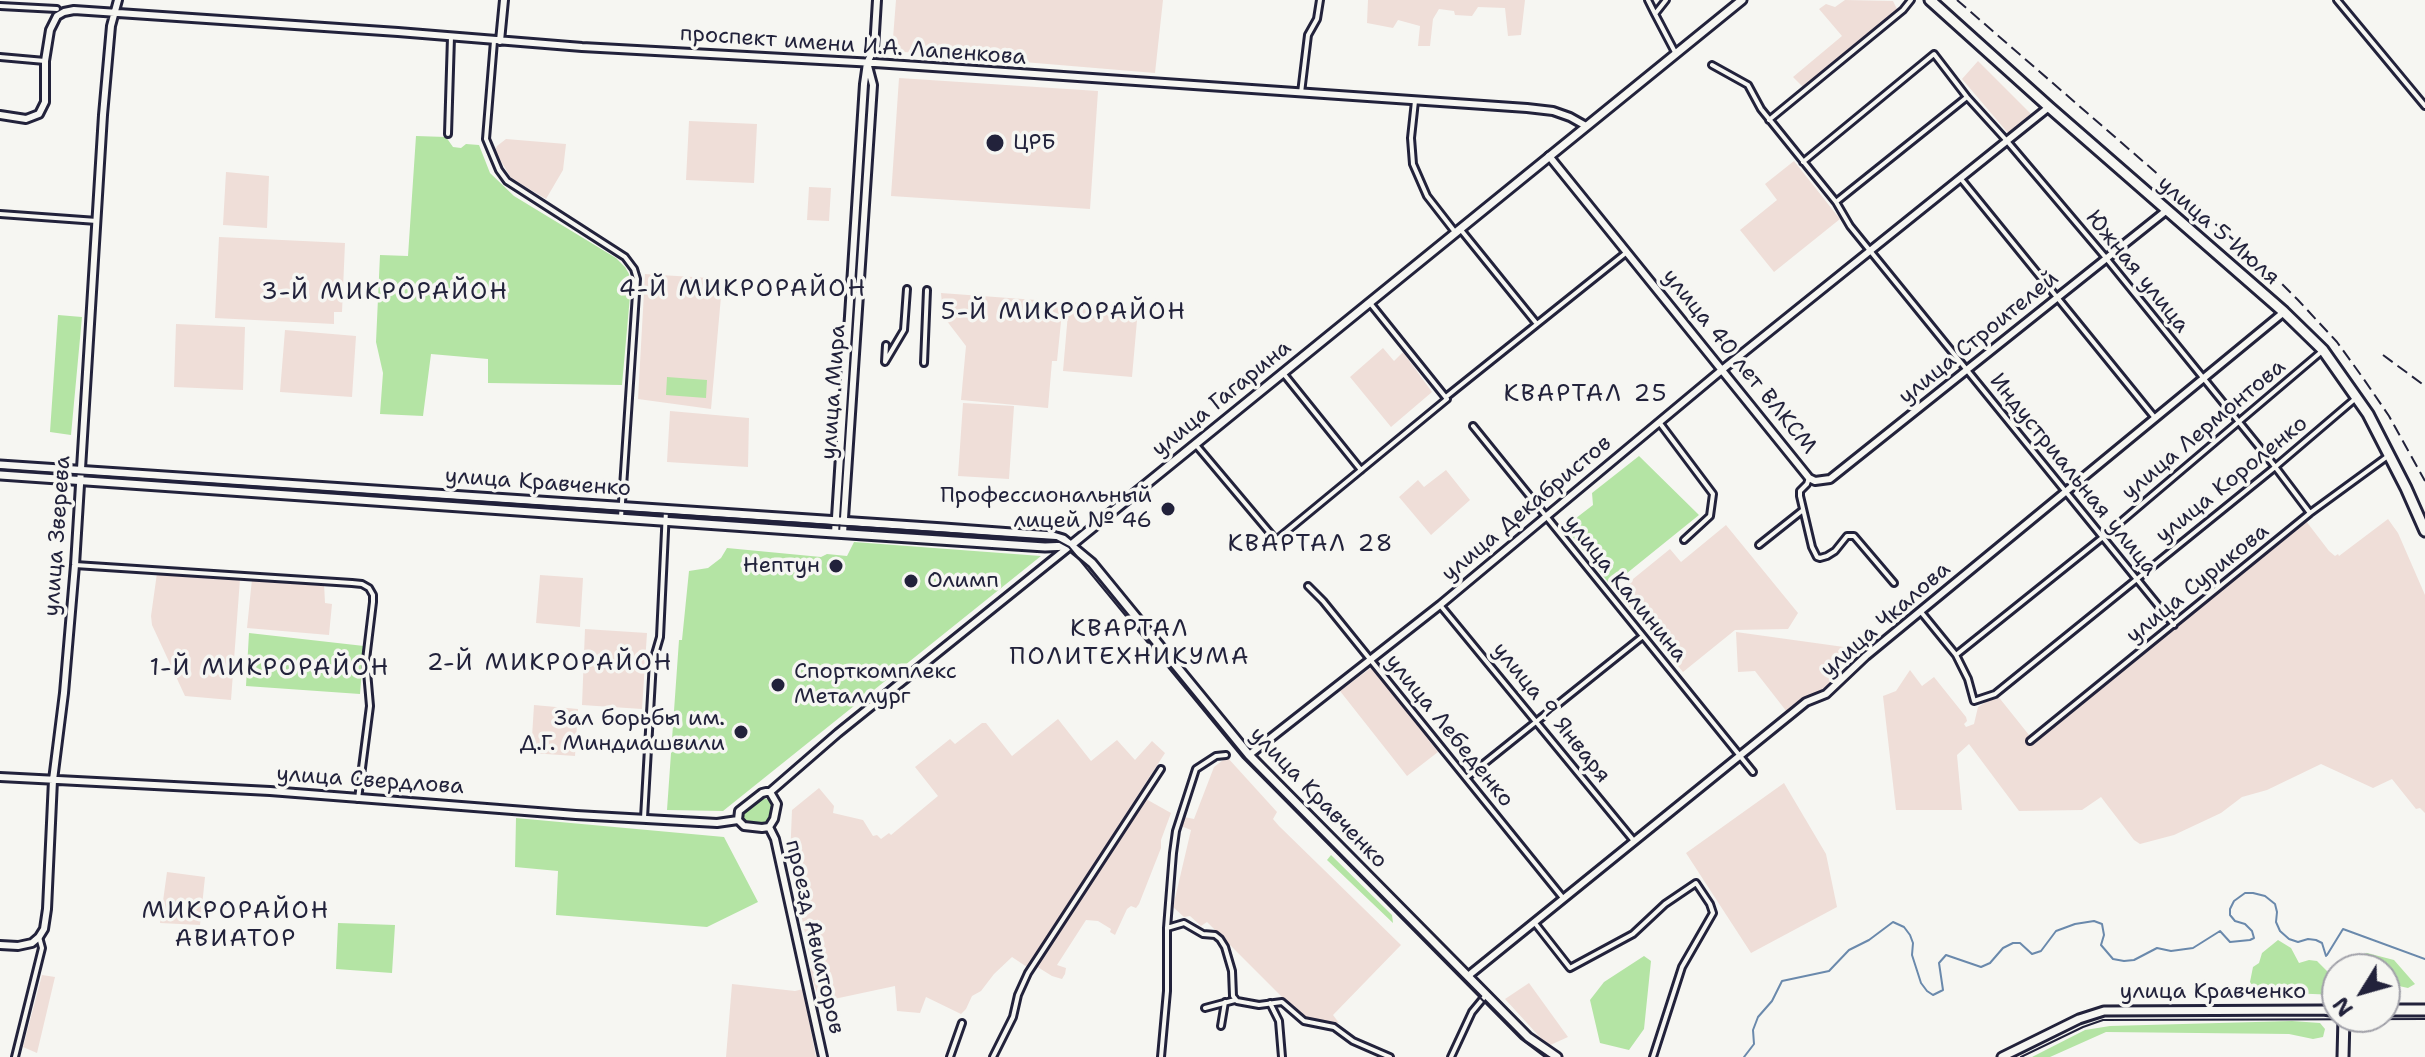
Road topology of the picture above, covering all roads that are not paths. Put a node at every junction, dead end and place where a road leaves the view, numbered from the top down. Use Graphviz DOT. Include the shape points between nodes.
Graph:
graph roads {
  1 [pos="118,0"];
  2 [pos="504,0"];
  3 [pos="877,0"];
  4 [pos="1320,0"];
  5 [pos="1648,0"];
  6 [pos="1666,0"];
  7 [pos="1742,0"];
  8 [pos="1911,0"];
  9 [pos="2337,0"];
  10 [pos="56,1"];
  11 [pos="1929,1"];
  12 [pos="0,6"];
  13 [pos="57,12"];
  14 [pos="115,12"];
  15 [pos="1655,14"];
  16 [pos="451,37"];
  17 [pos="497,41"];
  18 [pos="1676,54"];
  19 [pos="0,57"];
  20 [pos="45,61"];
  21 [pos="867,63"];
  22 [pos="1712,65"];
  23 [pos="1301,93"];
  24 [pos="1967,97"];
  25 [pos="1415,101"];
  26 [pos="2425,106"];
  27 [pos="2049,107"];
  28 [pos="0,115"];
  29 [pos="1769,120"];
  30 [pos="1586,126"];
  31 [pos="448,134"];
  32 [pos="2007,141"];
  33 [pos="1549,156"];
  34 [pos="1803,162"];
  35 [pos="1961,179"];
  36 [pos="858,185"];
  37 [pos="866,185"];
  38 [pos="1836,202"];
  39 [pos="2167,210"];
  40 [pos="0,214"];
  41 [pos="97,221"];
  42 [pos="1457,231"];
  43 [pos="1871,251"];
  44 [pos="1627,252"];
  45 [pos="2106,258"];
  46 [pos="855,288"];
  47 [pos="907,289"];
  48 [pos="927,290"];
  49 [pos="2057,299"];
  50 [pos="1370,302"];
  51 [pos="2284,312"];
  52 [pos="1537,324"];
  53 [pos="886,345"];
  54 [pos="2323,350"];
  55 [pos="924,363"];
  56 [pos="1723,369"];
  57 [pos="1967,371"];
  58 [pos="1283,373"];
  59 [pos="2203,379"];
  60 [pos="2358,396"];
  61 [pos="1447,399"];
  62 [pos="2155,418"];
  63 [pos="1659,422"];
  64 [pos="2238,423"];
  65 [pos="1473,426"];
  66 [pos="1196,445"];
  67 [pos="2389,455"];
  68 [pos="0,465"];
  69 [pos="33,467"];
  70 [pos="2274,468"];
  71 [pos="81,470"];
  72 [pos="1361,470"];
  73 [pos="0,475"];
  74 [pos="140,475"];
  75 [pos="33,477"];
  76 [pos="177,477"];
  77 [pos="198,478"];
  78 [pos="1809,478"];
  79 [pos="80,480"];
  80 [pos="230,480"];
  81 [pos="263,483"];
  82 [pos="139,484"];
  83 [pos="295,485"];
  84 [pos="176,486"];
  85 [pos="327,487"];
  86 [pos="198,488"];
  87 [pos="230,490"];
  88 [pos="263,492"];
  89 [pos="2065,493"];
  90 [pos="295,495"];
  91 [pos="326,497"];
  92 [pos="514,500"];
  93 [pos="622,507"];
  94 [pos="513,510"];
  95 [pos="666,510"];
  96 [pos="1803,510"];
  97 [pos="694,512"];
  98 [pos="2310,513"];
  99 [pos="621,517"];
  100 [pos="772,517"];
  101 [pos="1546,517"];
  102 [pos="665,520"];
  103 [pos="819,521"];
  104 [pos="693,522"];
  105 [pos="839,522"];
  106 [pos="864,523"];
  107 [pos="902,526"];
  108 [pos="772,528"];
  109 [pos="989,531"];
  110 [pos="2425,531"];
  111 [pos="819,532"];
  112 [pos="839,533"];
  113 [pos="864,534"];
  114 [pos="1053,536"];
  115 [pos="902,537"];
  116 [pos="2103,537"];
  117 [pos="1684,540"];
  118 [pos="989,543"];
  119 [pos="1759,545"];
  120 [pos="1052,546"];
  121 [pos="1070,546"];
  122 [pos="75,565"];
  123 [pos="2136,579"];
  124 [pos="1894,583"];
  125 [pos="1308,586"];
  126 [pos="1440,605"];
  127 [pos="1921,612"];
  128 [pos="2174,625"];
  129 [pos="1643,636"];
  130 [pos="1956,655"];
  131 [pos="1371,660"];
  132 [pos="1538,721"];
  133 [pos="2030,741"];
  134 [pos="1226,755"];
  135 [pos="1249,755"];
  136 [pos="1741,756"];
  137 [pos="1161,769"];
  138 [pos="1753,772"];
  139 [pos="0,777"];
  140 [pos="1466,778"];
  141 [pos="53,780"];
  142 [pos="770,792"];
  143 [pos="358,800"];
  144 [pos="644,818"];
  145 [pos="738,820"];
  146 [pos="769,827"];
  147 [pos="1635,842"];
  148 [pos="1563,898"];
  149 [pos="1534,922"];
  150 [pos="1167,928"];
  151 [pos="39,937"];
  152 [pos="0,945"];
  153 [pos="1468,976"];
  154 [pos="1486,995"];
  155 [pos="1235,1000"];
  156 [pos="1225,1002"];
  157 [pos="1270,1003"];
  158 [pos="1205,1008"];
  159 [pos="2321,1010"];
  160 [pos="2401,1010"];
  161 [pos="2425,1010"];
  162 [pos="962,1023"];
  163 [pos="1221,1026"];
  164 [pos="2344,1033"];
  165 [pos="15,1057"];
  166 [pos="823,1057"];
  167 [pos="950,1057"];
  168 [pos="993,1057"];
  169 [pos="1161,1057"];
  170 [pos="1282,1057"];
  171 [pos="1390,1057"];
  172 [pos="1451,1057"];
  173 [pos="1557,1057"];
  174 [pos="1653,1057"];
  175 [pos="2002,1057"];
  176 [pos="2343,1057"];
  1 -- 14 [label="main road, улица Зверева"];
  2 -- 17 [label="main road"];
  3 -- 21 [label="main road, улица Мира" via="874,49"];
  4 -- 23 [label="street" via="1308,35"];
  5 -- 15 [label="street"];
  6 -- 15 [label="street"];
  7 -- 18 [label="main road, улица Гагарина"];
  8 -- 29 [label="street"];
  9 -- 26 [label="street"];
  10 -- 13 [label="street"];
  11 -- 27 [label="highway, улица 5 Июля"];
  12 -- 13 [label="street"];
  13 -- 14 [label="main road, проспект имени И.А. Лапенкова"];
  13 -- 20 [label="main road"];
  14 -- 16 [label="main road, проспект имени И.А. Лапенкова"];
  14 -- 41 [label="main road, улица Зверева"];
  15 -- 18 [label="street"];
  16 -- 17 [label="main road, проспект имени И.А. Лапенкова"];
  16 -- 31 [label="street"];
  17 -- 21 [label="main road, проспект имени И.А. Лапенкова"];
  17 -- 93 [label="street" via="486,139 499,170 507,181 625,257 637,279"];
  18 -- 30 [label="main road, улица Гагарина"];
  19 -- 20 [label="street"];
  20 -- 28 [label="main road" via="45,102 37,116"];
  21 -- 23 [label="main road, проспект имени И.А. Лапенкова"];
  21 -- 36 [label="main road, улица Мира"];
  21 -- 37 [label="main road, улица Мира" via="873,85"];
  22 -- 29 [label="street, Индустриальная улица" via="1748,85"];
  23 -- 25 [label="main road, проспект имени И.А. Лапенкова"];
  24 -- 32 [label="street, Южная улица"];
  24 -- 34 [label="street, Южная улица" via="1934,54"];
  24 -- 38 [label="street"];
  25 -- 30 [label="main road, проспект имени И.А. Лапенкова" via="1553,111"];
  25 -- 42 [label="street" via="1413,164 1427,196"];
  27 -- 32 [label="main road, улица Декабристов"];
  27 -- 39 [label="highway, улица 5 Июля"];
  29 -- 34 [label="street, Индустриальная улица"];
  30 -- 33 [label="main road, улица Гагарина"];
  32 -- 35 [label="main road, улица Декабристов"];
  32 -- 45 [label="street, Южная улица"];
  33 -- 42 [label="main road, улица Гагарина"];
  33 -- 44 [label="main road, улица 40 лет ВЛКСМ"];
  34 -- 38 [label="street, Индустриальная улица"];
  35 -- 43 [label="main road, улица Декабристов"];
  35 -- 49 [label="street"];
  36 -- 37 [label="main road"];
  36 -- 46 [label="main road, улица Мира"];
  37 -- 46 [label="main road, улица Мира"];
  38 -- 43 [label="street, Индустриальная улица"];
  39 -- 45 [label="main road, улица Строителей"];
  39 -- 51 [label="highway, улица 5 Июля"];
  40 -- 41 [label="street"];
  41 -- 71 [label="main road, улица Зверева"];
  42 -- 50 [label="main road, улица Гагарина"];
  42 -- 52 [label="street"];
  43 -- 56 [label="main road, улица Декабристов"];
  43 -- 57 [label="street, Индустриальная улица"];
  44 -- 52 [label="street"];
  44 -- 56 [label="main road, улица 40 лет ВЛКСМ"];
  45 -- 49 [label="main road, улица Строителей"];
  45 -- 59 [label="street, Южная улица"];
  46 -- 105 [label="main road, улица Мира"];
  47 -- 53 [label="street" via="904,330 885,362"];
  48 -- 55 [label="street"];
  49 -- 57 [label="main road, улица Строителей"];
  49 -- 62 [label="street"];
  50 -- 58 [label="main road, улица Гагарина"];
  50 -- 61 [label="street"];
  51 -- 54 [label="highway, улица 5 Июля"];
  51 -- 59 [label="main road, улица Чкалова"];
  52 -- 61 [label="street"];
  54 -- 60 [label="highway, улица 5 Июля"];
  54 -- 64 [label="street, улица Лермонтова"];
  56 -- 63 [label="main road, улица Декабристов"];
  56 -- 78 [label="main road, улица 40 лет ВЛКСМ"];
  57 -- 78 [label="main road, улица Строителей" via="1830,479"];
  57 -- 89 [label="street, Индустриальная улица"];
  58 -- 66 [label="main road, улица Гагарина"];
  58 -- 72 [label="street"];
  59 -- 62 [label="main road, улица Чкалова"];
  59 -- 64 [label="street, Южная улица"];
  60 -- 67 [label="highway, улица 5 Июля"];
  60 -- 70 [label="street, улица Короленко"];
  61 -- 72 [label="street"];
  62 -- 89 [label="main road, улица Чкалова"];
  63 -- 101 [label="main road, улица Декабристов"];
  63 -- 117 [label="street" via="1713,494 1710,516"];
  64 -- 70 [label="street, Южная улица"];
  64 -- 116 [label="street, улица Лермонтова"];
  65 -- 101 [label="street, улица Калинина"];
  66 -- 72 [label="street" via="1276,540"];
  66 -- 121 [label="main road, улица Гагарина"];
  67 -- 98 [label="street, улица Сурикова"];
  67 -- 110 [label="highway, улица 5 Июля"];
  68 -- 69 [label="main road, улица Кравченко"];
  69 -- 71 [label="main road, улица Кравченко"];
  69 -- 75 [label="street"];
  70 -- 98 [label="street, Южная улица"];
  70 -- 123 [label="street, улица Короленко"];
  71 -- 74 [label="main road, улица Кравченко"];
  71 -- 79 [label="main road, улица Зверева"];
  73 -- 75 [label="main road, улица Кравченко"];
  74 -- 76 [label="main road, улица Кравченко"];
  74 -- 82 [label="street"];
  75 -- 79 [label="main road, улица Кравченко"];
  76 -- 77 [label="main road, улица Кравченко"];
  76 -- 84 [label="street"];
  77 -- 80 [label="main road, улица Кравченко"];
  77 -- 86 [label="street"];
  78 -- 96 [label="street, улица 40 лет ВЛКСМ" via="1800,491"];
  79 -- 82 [label="main road, улица Кравченко"];
  79 -- 122 [label="main road, улица Зверева"];
  80 -- 81 [label="main road, улица Кравченко"];
  80 -- 87 [label="street"];
  81 -- 83 [label="main road, улица Кравченко"];
  81 -- 88 [label="street"];
  82 -- 84 [label="main road, улица Кравченко"];
  83 -- 85 [label="main road, улица Кравченко"];
  83 -- 90 [label="street"];
  84 -- 86 [label="main road, улица Кравченко"];
  85 -- 91 [label="street"];
  85 -- 92 [label="main road, улица Кравченко"];
  86 -- 87 [label="main road, улица Кравченко"];
  87 -- 88 [label="main road, улица Кравченко"];
  88 -- 90 [label="main road, улица Кравченко"];
  89 -- 116 [label="street, Индустриальная улица"];
  89 -- 127 [label="main road, улица Чкалова"];
  90 -- 91 [label="main road, улица Кравченко"];
  91 -- 94 [label="main road, улица Кравченко"];
  92 -- 93 [label="main road, улица Кравченко"];
  92 -- 94 [label="street"];
  93 -- 95 [label="main road, улица Кравченко"];
  93 -- 99 [label="street"];
  94 -- 99 [label="main road, улица Кравченко"];
  95 -- 97 [label="main road, улица Кравченко"];
  95 -- 102 [label="street"];
  96 -- 119 [label="street"];
  96 -- 124 [label="street, улица 40 лет ВЛКСМ" via="1817,557 1827,556 1847,536 1854,536"];
  97 -- 100 [label="main road, улица Кравченко"];
  97 -- 104 [label="street"];
  98 -- 128 [label="street, улица Сурикова"];
  99 -- 102 [label="main road, улица Кравченко"];
  100 -- 103 [label="main road, улица Кравченко"];
  100 -- 108 [label="street"];
  101 -- 126 [label="main road, улица Декабристов"];
  101 -- 129 [label="street, улица Калинина"];
  102 -- 104 [label="main road, улица Кравченко"];
  102 -- 144 [label="street"];
  103 -- 105 [label="main road, улица Кравченко"];
  103 -- 111 [label="street"];
  104 -- 108 [label="main road, улица Кравченко"];
  105 -- 106 [label="main road, улица Кравченко"];
  105 -- 112 [label="main road, улица Мира"];
  106 -- 107 [label="main road, улица Кравченко"];
  106 -- 113 [label="street"];
  107 -- 109 [label="main road, улица Кравченко"];
  107 -- 115 [label="street"];
  108 -- 111 [label="main road, улица Кравченко"];
  109 -- 114 [label="main road, улица Кравченко"];
  109 -- 118 [label="street"];
  111 -- 112 [label="main road, улица Кравченко"];
  112 -- 113 [label="main road, улица Кравченко"];
  113 -- 115 [label="main road, улица Кравченко"];
  114 -- 120 [label="street"];
  114 -- 121 [label="main road, улица Кравченко"];
  115 -- 118 [label="main road, улица Кравченко"];
  116 -- 123 [label="street, Индустриальная улица"];
  116 -- 130 [label="street, улица Лермонтова"];
  118 -- 120 [label="main road, улица Кравченко"];
  120 -- 121 [label="main road, улица Кравченко"];
  121 -- 135 [label="main road, улица Кравченко" via="1092,563"];
  121 -- 142 [label="main road, улица Гагарина"];
  122 -- 141 [label="main road, улица Зверева"];
  122 -- 143 [label="street" via="369,588 370,706"];
  123 -- 128 [label="street, Индустриальная улица"];
  123 -- 130 [label="street, улица Короленко" via="1995,694 1974,701"];
  125 -- 131 [label="street, улица Лебеденко"];
  126 -- 131 [label="main road, улица Декабристов"];
  126 -- 132 [label="street, улица 9 Января"];
  127 -- 130 [label="street"];
  127 -- 136 [label="main road, улица Чкалова" via="1826,694 1806,702"];
  128 -- 133 [label="street, улица Сурикова"];
  129 -- 132 [label="street"];
  129 -- 136 [label="street, улица Калинина"];
  131 -- 135 [label="main road, улица Декабристов"];
  131 -- 140 [label="street, улица Лебеденко"];
  132 -- 140 [label="street"];
  132 -- 147 [label="street, улица 9 Января"];
  134 -- 150 [label="street" via="1193,772 1174,845"];
  135 -- 153 [label="main road, улица Кравченко"];
  136 -- 138 [label="street, улица Калинина"];
  136 -- 147 [label="main road, улица Чкалова"];
  137 -- 168 [label="street" via="1028,973"];
  139 -- 141 [label="main road, улица Свердлова"];
  140 -- 148 [label="street, улица Лебеденко"];
  141 -- 143 [label="main road, улица Свердлова"];
  141 -- 151 [label="main road, улица Зверева" via="50,881"];
  142 -- 145 [label="main road" via="739,811"];
  142 -- 146 [label="main road" via="777,804"];
  143 -- 144 [label="main road, улица Свердлова"];
  144 -- 145 [label="main road, улица Свердлова"];
  145 -- 146 [label="main road" via="744,826"];
  146 -- 166 [label="main road, проезд Авиаторов"];
  147 -- 148 [label="main road, улица Чкалова"];
  148 -- 149 [label="main road, улица Чкалова"];
  149 -- 153 [label="main road, улица Чкалова"];
  149 -- 174 [label="street" via="1570,968 1633,934 1696,883 1713,913 1682,967"];
  150 -- 155 [label="street" via="1184,923 1220,939 1232,971"];
  150 -- 169 [label="street"];
  151 -- 152 [label="main road" via="18,946"];
  151 -- 165 [label="street, улица Зверева" via="42,948"];
  153 -- 154 [label="main road, улица Кравченко"];
  154 -- 172 [label="street" via="1466,1022"];
  154 -- 173 [label="main road, улица Кравченко" via="1528,1037"];
  155 -- 156 [label="street"];
  155 -- 157 [label="street"];
  156 -- 158 [label="street"];
  156 -- 163 [label="street"];
  157 -- 170 [label="street" via="1279,1021"];
  157 -- 171 [label="street" via="1282,1002 1304,1021 1334,1027"];
  159 -- 175 [label="main road, улица Кравченко" via="2104,1011"];
  160 -- 161 [label="highway"];
  162 -- 167 [label="street"];
  164 -- 176 [label="highway"];
}
